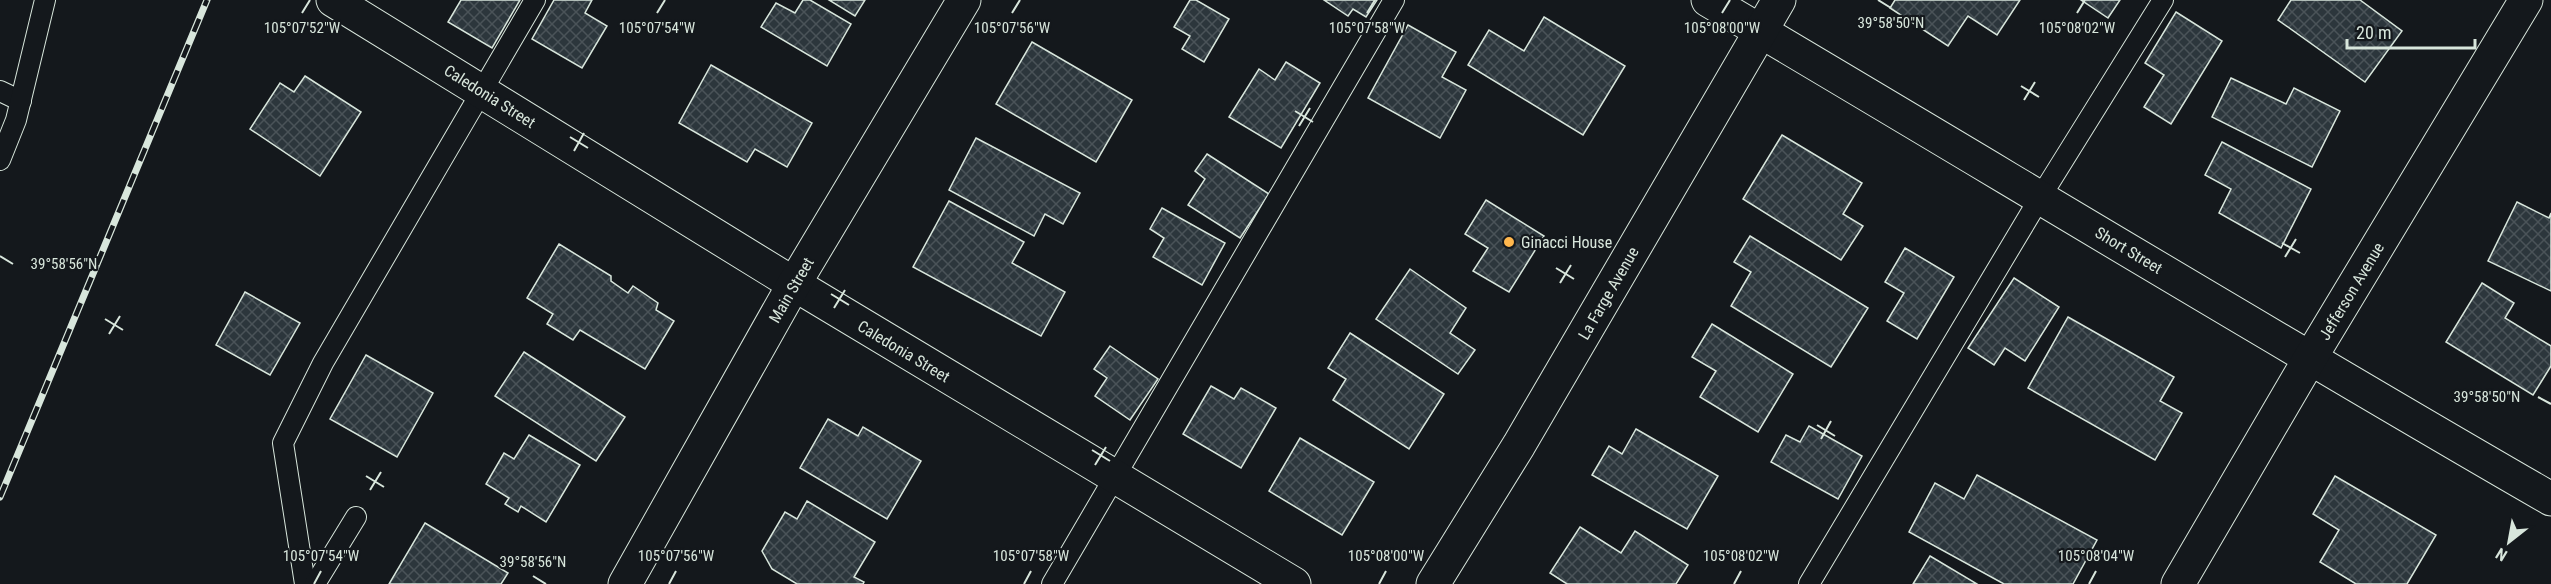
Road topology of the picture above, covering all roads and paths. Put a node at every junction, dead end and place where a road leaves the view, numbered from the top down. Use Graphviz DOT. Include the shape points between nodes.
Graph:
graph roads {
  1 [pos="45,0"];
  2 [pos="333,0"];
  3 [pos="535,0"];
  4 [pos="964,0"];
  5 [pos="1394,0"];
  6 [pos="1708,0"];
  7 [pos="1779,0"];
  8 [pos="2163,0"];
  9 [pos="2526,0"];
  10 [pos="1761,31"];
  11 [pos="0,91"];
  12 [pos="482,91"];
  13 [pos="21,101"];
  14 [pos="0,160"];
  15 [pos="2041,196"];
  16 [pos="794,284"];
  17 [pos="2309,360"];
  18 [pos="1114,477"];
  19 [pos="2551,499"];
  20 [pos="356,517"];
  21 [pos="305,584"];
  22 [pos="315,584"];
  23 [pos="625,584"];
  24 [pos="1052,584"];
  25 [pos="1294,584"];
  26 [pos="1433,584"];
  27 [pos="1809,584"];
  28 [pos="2178,584"];
  1 -- 13 [label="lane"];
  2 -- 12 [label="street, Caledonia Street"];
  3 -- 12 [label="lane"];
  4 -- 16 [label="street, Main Street"];
  5 -- 18 [label="lane"];
  6 -- 10 [label="street, Short Street"];
  7 -- 10 [label="street, La Farge Avenue"];
  8 -- 15 [label="lane"];
  9 -- 17 [label="street, Jefferson Avenue"];
  10 -- 15 [label="street, Short Street"];
  10 -- 26 [label="street, La Farge Avenue" via="1519,445"];
  11 -- 13 [label="lane"];
  12 -- 16 [label="street, Caledonia Street"];
  12 -- 21 [label="lane" via="322,363 283,442"];
  13 -- 14 [label="lane"];
  15 -- 17 [label="street, Short Street"];
  15 -- 27 [label="lane"];
  16 -- 18 [label="street, Caledonia Street"];
  16 -- 23 [label="street, Main Street"];
  17 -- 19 [label="street, Short Street"];
  17 -- 28 [label="street, Jefferson Avenue"];
  18 -- 24 [label="lane"];
  18 -- 25 [label="street, Caledonia Street"];
  20 -- 22 [label="lane"];
}
